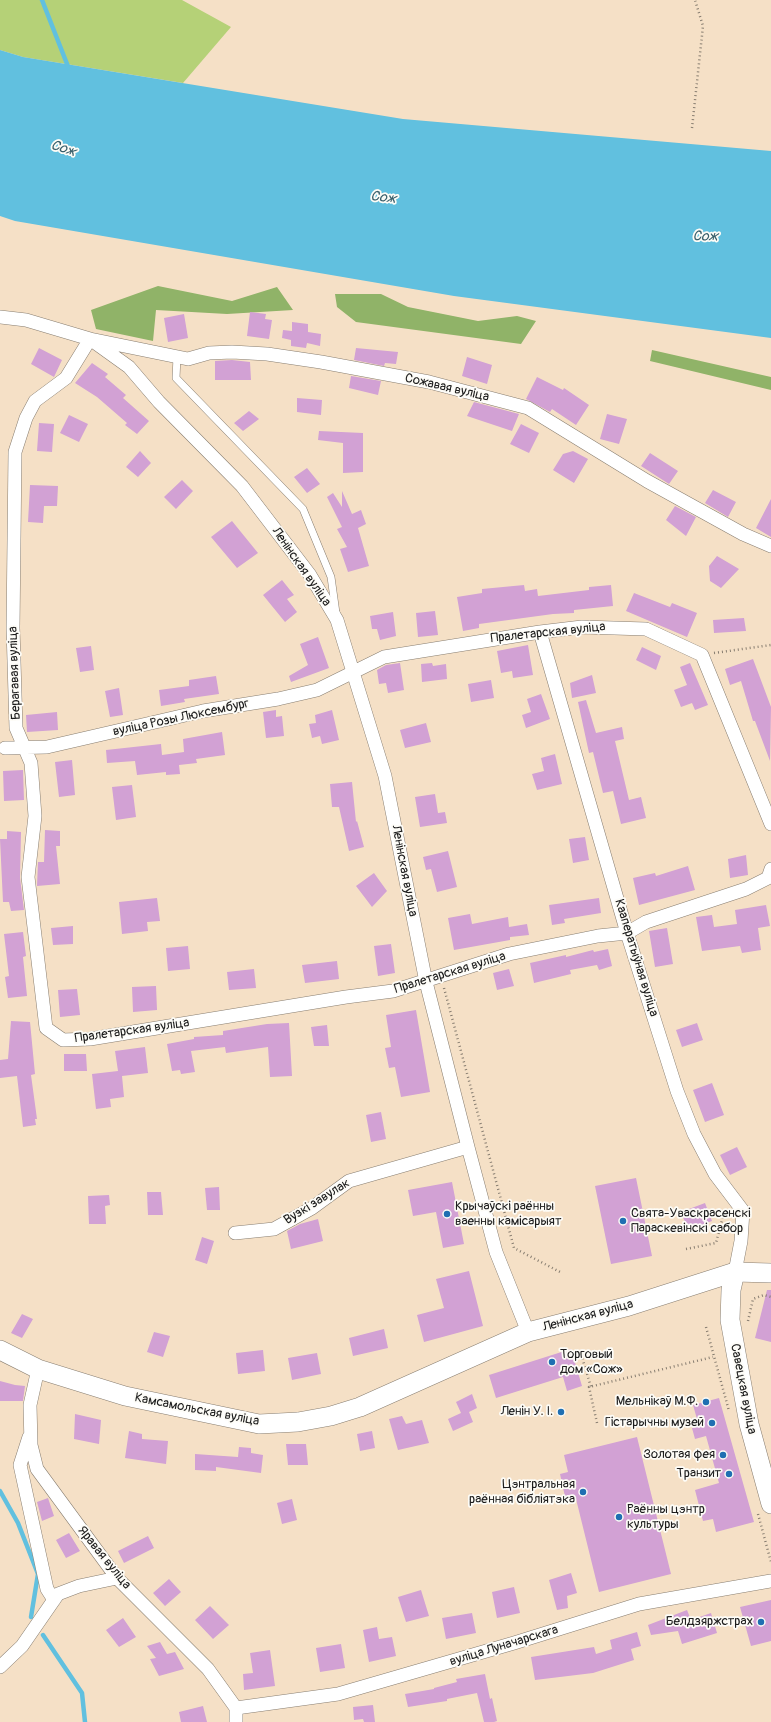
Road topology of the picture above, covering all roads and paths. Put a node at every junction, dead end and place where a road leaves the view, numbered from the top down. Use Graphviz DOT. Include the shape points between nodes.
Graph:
graph roads {
  1 [pos="695,0"];
  2 [pos="692,128"];
  3 [pos="0,317"];
  4 [pos="90,339"];
  5 [pos="177,357"];
  6 [pos="771,546"];
  7 [pos="336,620"];
  8 [pos="540,632"];
  9 [pos="771,645"];
  10 [pos="702,655"];
  11 [pos="354,672"];
  12 [pos="4,748"];
  13 [pos="25,749"];
  14 [pos="771,824"];
  15 [pos="771,869"];
  16 [pos="627,933"];
  17 [pos="441,976"];
  18 [pos="426,982"];
  19 [pos="46,1028"];
  20 [pos="468,1147"];
  21 [pos="730,1191"];
  22 [pos="235,1233"];
  23 [pos="686,1249"];
  24 [pos="735,1272"];
  25 [pos="562,1273"];
  26 [pos="771,1273"];
  27 [pos="528,1332"];
  28 [pos="0,1350"];
  29 [pos="580,1351"];
  30 [pos="713,1357"];
  31 [pos="38,1369"];
  32 [pos="591,1387"];
  33 [pos="597,1423"];
  34 [pos="31,1432"];
  35 [pos="771,1504"];
  36 [pos="117,1578"];
  37 [pos="771,1581"];
  38 [pos="54,1600"];
  39 [pos="0,1667"];
  40 [pos="236,1708"];
  41 [pos="236,1722"];
  1 -- 2 [label="path" via="703,26"];
  3 -- 4 [label="street, Ленінская вуліца" via="26,320"];
  4 -- 5 [label="street, Сожавая вуліца"];
  4 -- 7 [label="street, Ленінская вуліца" via="129,367 158,402 242,486 310,575"];
  4 -- 13 [label="street, Берагавая вуліца" via="66,378 35,401 26,418 15,452 13,628 16,728"];
  5 -- 6 [label="street, Сожавая вуліца" via="188,359 209,353 232,352 267,354 429,382 528,408 647,481 743,534"];
  5 -- 7 [label="lane" via="176,378 303,509 332,577"];
  7 -- 11 [label="street, Ленінская вуліца"];
  8 -- 10 [label="street, Пралетарская вуліца" via="582,627 646,629"];
  8 -- 11 [label="street, Пралетарская вуліца" via="384,656"];
  8 -- 16 [label="street, Кааператыўная вуліца"];
  9 -- 10 [label="path"];
  10 -- 14 [label="street"];
  11 -- 13 [label="street, вуліца Розы Люксембург" via="317,690 202,711 47,747"];
  11 -- 18 [label="street, Ленінская вуліца" via="385,776"];
  12 -- 13 [label="street, вуліца Розы Люксембург"];
  13 -- 19 [label="street, Берагавая вуліца" via="31,763 35,816 28,877"];
  15 -- 16 [label="street, Пралетарская вуліца" via="768,878 746,889 646,922"];
  16 -- 17 [label="street, Пралетарская вуліца" via="598,936 509,954"];
  16 -- 21 [label="street, Кааператыўная вуліца" via="677,1091 694,1134 715,1174"];
  17 -- 18 [label="street, Пралетарская вуліца"];
  17 -- 25 [label="path" via="514,1248"];
  18 -- 19 [label="street, Пралетарская вуліца" via="393,991 90,1039 64,1040"];
  18 -- 20 [label="street, Ленінская вуліца"];
  20 -- 22 [label="street, Вузкі завулак" via="348,1180 312,1208 274,1228"];
  20 -- 27 [label="street, Ленінская вуліца" via="496,1252"];
  21 -- 23 [label="path" via="716,1243"];
  21 -- 24 [label="street, Кааператыўная вуліца" via="743,1211"];
  24 -- 26 [label="main road, Ленінская вуліца"];
  24 -- 27 [label="main road, Ленінская вуліца" via="629,1306"];
  24 -- 35 [label="main road, Савецкая вуліца" via="731,1290 730,1320 749,1424"];
  27 -- 31 [label="main road, Камсамольская вуліца" via="360,1407 298,1422 259,1424 125,1396"];
  28 -- 31 [label="main road, Камсамольская вуліца"];
  29 -- 32 [label="path"];
  30 -- 32 [label="path"];
  31 -- 34 [label="street, Яравая вуліца" via="30,1405"];
  32 -- 33 [label="path"];
  34 -- 36 [label="street, Яравая вуліца" via="36,1469"];
  34 -- 38 [label="street" via="20,1465 47,1589"];
  36 -- 38 [label="street" via="79,1586 58,1594"];
  36 -- 40 [label="street, Яравая вуліца" via="208,1669"];
  37 -- 40 [label="street, вуліца Луначарскага" via="639,1604 338,1694"];
  38 -- 39 [label="street" via="22,1646"];
  40 -- 41 [label="street"];
}
